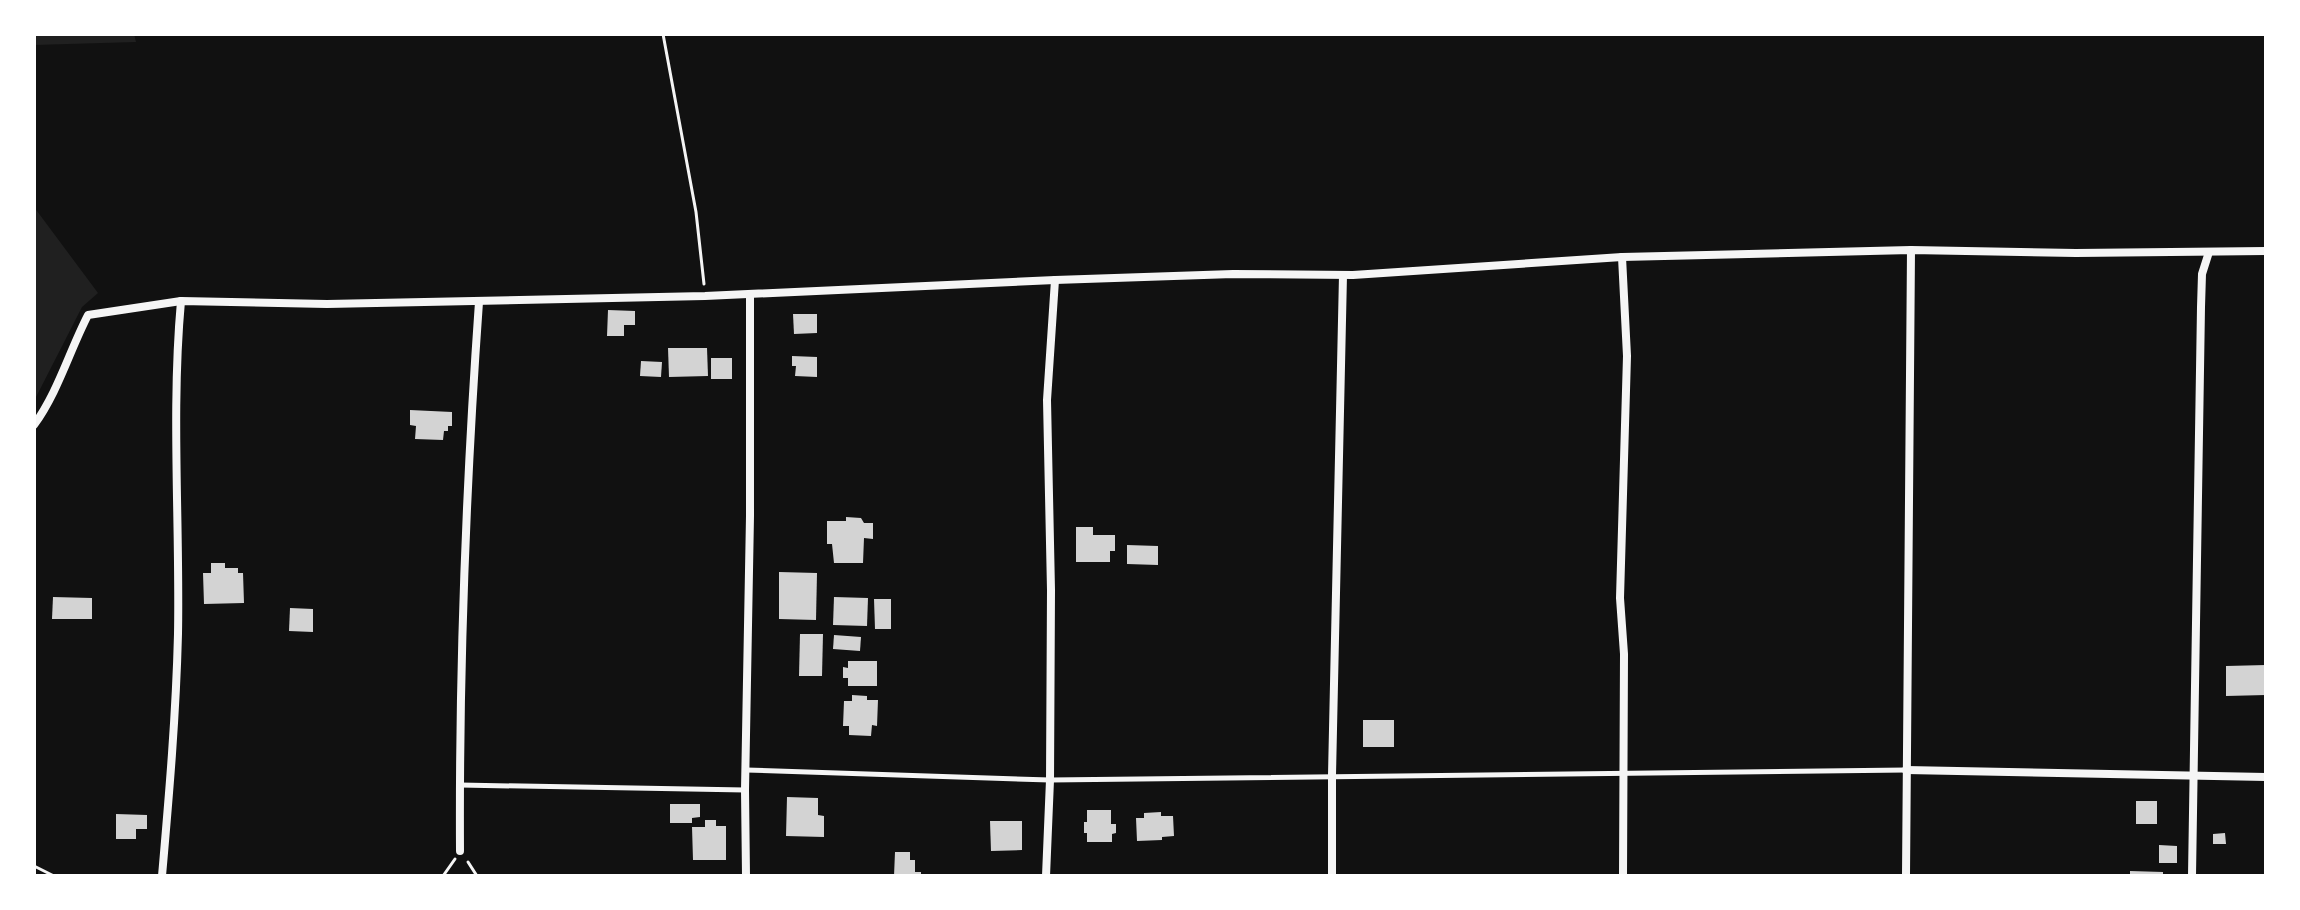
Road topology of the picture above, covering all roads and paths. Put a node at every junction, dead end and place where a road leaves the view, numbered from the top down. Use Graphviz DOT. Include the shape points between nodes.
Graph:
graph roads {
  1 [pos="663,34"];
  2 [pos="1911,250"];
  3 [pos="2266,251"];
  4 [pos="2209,252"];
  5 [pos="1622,257"];
  6 [pos="1343,275"];
  7 [pos="1055,280"];
  8 [pos="750,294"];
  9 [pos="705,296"];
  10 [pos="181,301"];
  11 [pos="479,302"];
  12 [pos="34,425"];
  13 [pos="746,770"];
  14 [pos="1906,770"];
  15 [pos="1624,772"];
  16 [pos="2194,774"];
  17 [pos="1332,775"];
  18 [pos="2266,777"];
  19 [pos="1050,780"];
  20 [pos="460,785"];
  21 [pos="745,790"];
  22 [pos="460,851"];
  23 [pos="34,866"];
  24 [pos="54,876"];
  25 [pos="162,876"];
  26 [pos="443,876"];
  27 [pos="477,876"];
  28 [pos="746,876"];
  29 [pos="1046,876"];
  30 [pos="1332,876"];
  31 [pos="1623,876"];
  32 [pos="1906,876"];
  33 [pos="2192,876"];
  1 -- 9 [label="path" via="696,212"];
  2 -- 4 [label="street"];
  2 -- 5 [label="street"];
  2 -- 14 [label="street"];
  3 -- 4 [label="street"];
  4 -- 16 [label="street" via="2201,307"];
  5 -- 6 [label="street"];
  5 -- 15 [label="street" via="1627,356 1620,598"];
  6 -- 7 [label="street"];
  6 -- 17 [label="street"];
  7 -- 8 [label="street"];
  7 -- 19 [label="street" via="1047,400"];
  8 -- 9 [label="street"];
  8 -- 13 [label="street"];
  9 -- 11 [label="street"];
  10 -- 11 [label="street"];
  10 -- 12 [label="street" via="88,315"];
  10 -- 25 [label="street" via="176,356 178,634"];
  11 -- 20 [label="street" via="467,466"];
  13 -- 19 [label="lane"];
  13 -- 21 [label="street"];
  14 -- 15 [label="lane"];
  14 -- 16 [label="street"];
  14 -- 32 [label="street"];
  15 -- 17 [label="lane"];
  15 -- 31 [label="street"];
  16 -- 18 [label="street"];
  16 -- 33 [label="street"];
  17 -- 19 [label="lane"];
  17 -- 30 [label="street"];
  19 -- 29 [label="street"];
  20 -- 21 [label="lane"];
  20 -- 22 [label="street"];
  21 -- 28 [label="street"];
  22 -- 26 [label="path"];
  22 -- 27 [label="path"];
  23 -- 24 [label="path"];
}
